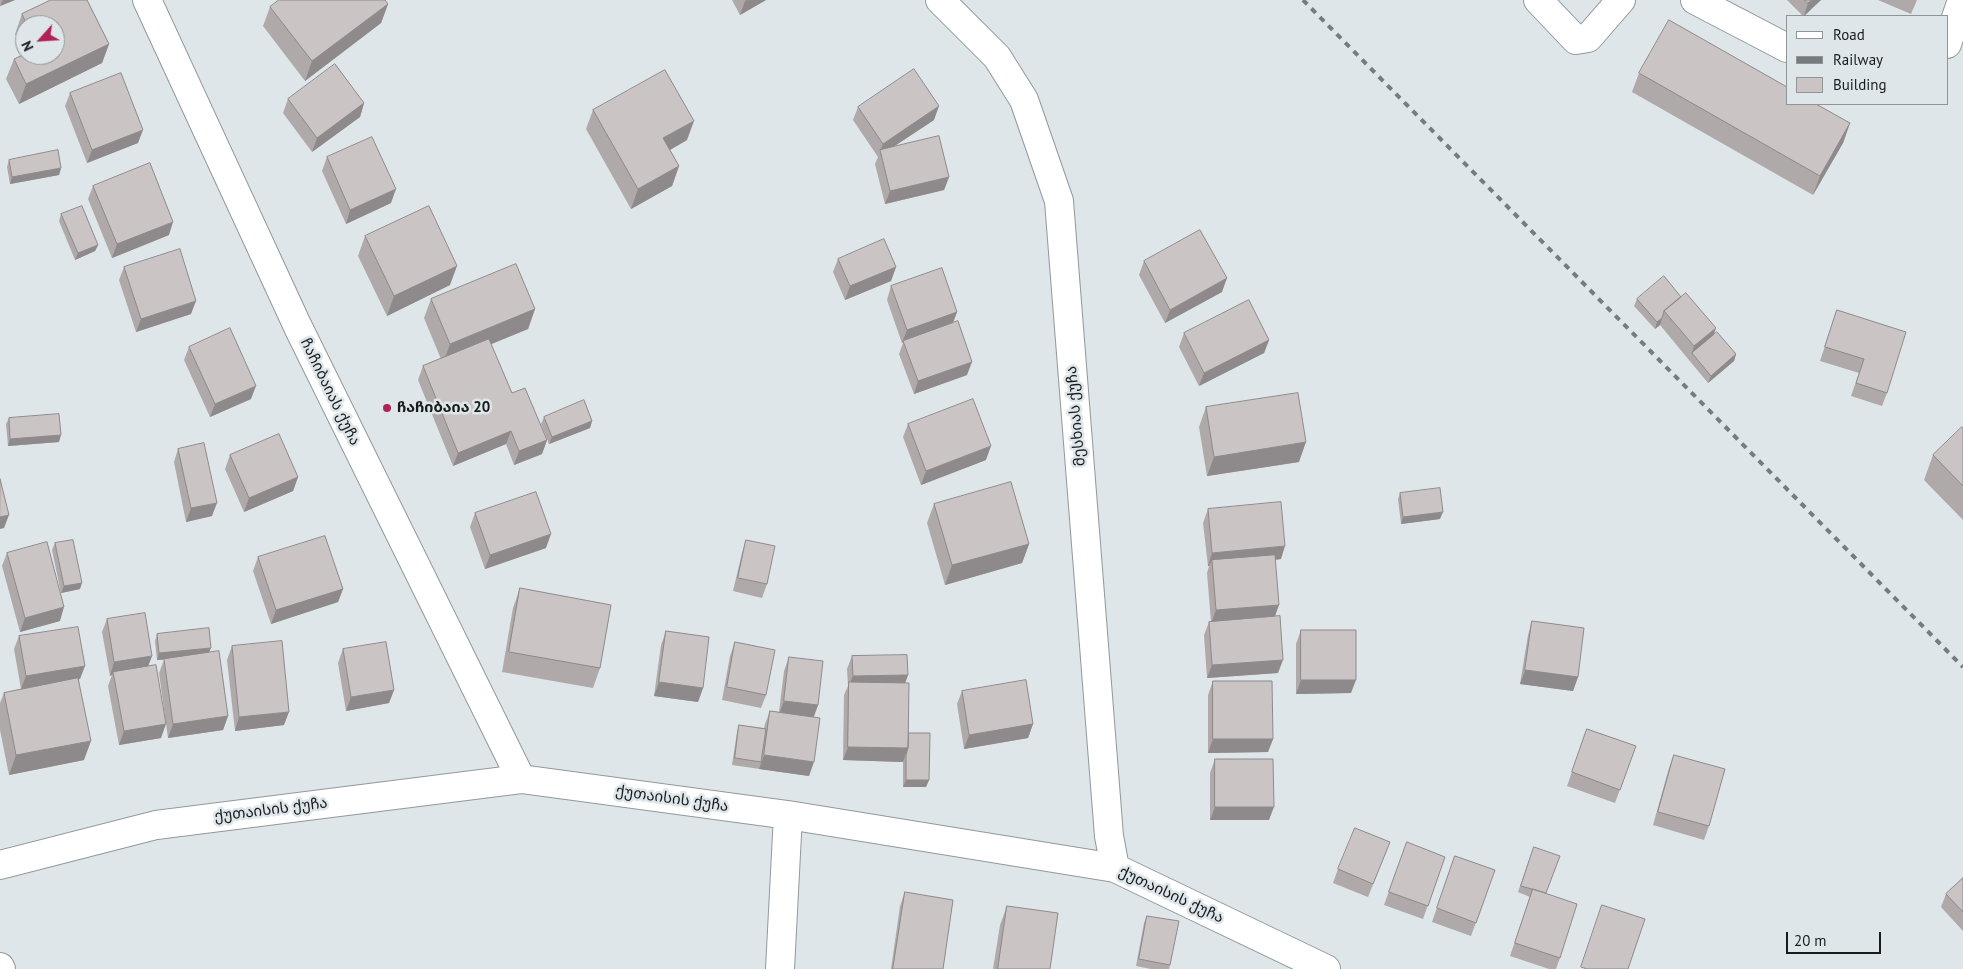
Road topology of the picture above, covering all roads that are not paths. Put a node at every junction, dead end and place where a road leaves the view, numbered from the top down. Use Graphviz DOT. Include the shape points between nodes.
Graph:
graph roads {
  1 [pos="148,0"];
  2 [pos="940,0"];
  3 [pos="1538,0"];
  4 [pos="1621,0"];
  5 [pos="1695,0"];
  6 [pos="1962,0"];
  7 [pos="1948,41"];
  8 [pos="1786,47"];
  9 [pos="521,779"];
  10 [pos="788,815"];
  11 [pos="0,865"];
  12 [pos="1115,868"];
  13 [pos="780,969"];
  14 [pos="1326,969"];
  1 -- 9 [label="street, ჩაჩიბაიას ქუჩა" via="298,327"];
  2 -- 12 [label="street, მესხიას ქუჩა" via="996,57 1024,100 1059,201 1109,836"];
  3 -- 4 [label="street" via="1576,40 1588,38"];
  5 -- 8 [label="street"];
  6 -- 7 [label="street"];
  9 -- 10 [label="street, ქუთაისის ქუჩა"];
  9 -- 11 [label="street, ქუთაისის ქუჩა" via="156,825"];
  10 -- 12 [label="street, ქუთაისის ქუჩა"];
  10 -- 13 [label="street"];
  12 -- 14 [label="street, ქუთაისის ქუჩა"];
}
